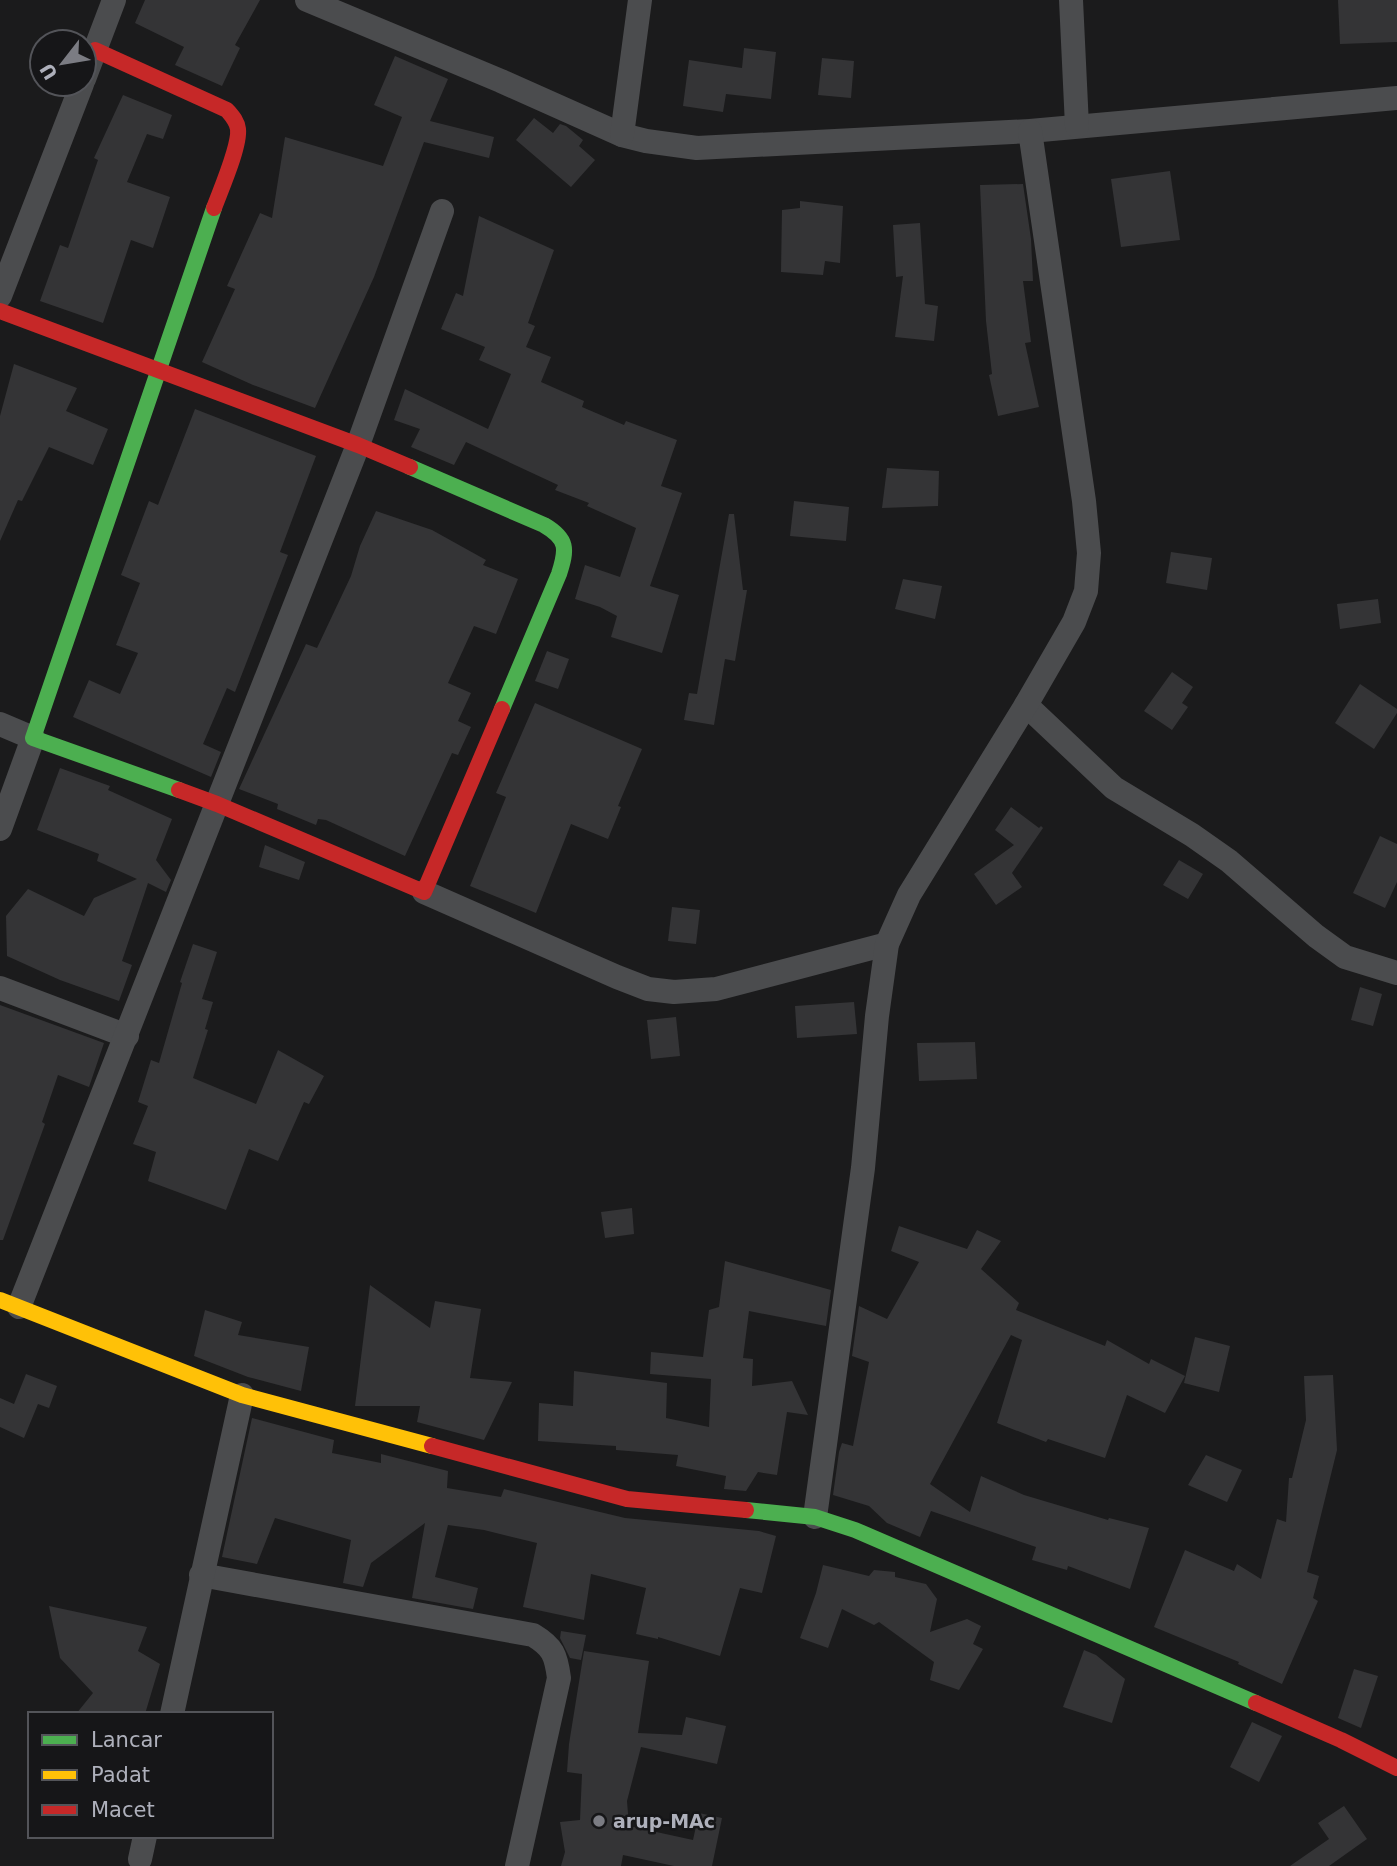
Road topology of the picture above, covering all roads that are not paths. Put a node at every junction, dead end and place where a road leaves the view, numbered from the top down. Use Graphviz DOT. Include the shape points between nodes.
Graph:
graph roads {
  1 [pos="114,0"];
  2 [pos="307,0"];
  3 [pos="640,0"];
  4 [pos="1071,0"];
  5 [pos="98,42"];
  6 [pos="98,51"];
  7 [pos="77,98"];
  8 [pos="1397,98"];
  9 [pos="1077,126"];
  10 [pos="1030,131"];
  11 [pos="622,135"];
  12 [pos="442,211"];
  13 [pos="0,296"];
  14 [pos="0,311"];
  15 [pos="158,372"];
  16 [pos="358,445"];
  17 [pos="1026,705"];
  18 [pos="0,724"];
  19 [pos="33,737"];
  20 [pos="217,804"];
  21 [pos="0,828"];
  22 [pos="424,892"];
  23 [pos="887,944"];
  24 [pos="1397,974"];
  25 [pos="0,988"];
  26 [pos="127,1037"];
  27 [pos="9,1303"];
  28 [pos="242,1395"];
  29 [pos="815,1517"];
  30 [pos="201,1575"];
  31 [pos="172,1712"];
  32 [pos="1397,1768"];
  33 [pos="517,1866"];
  1 -- 5 [label="street"];
  2 -- 11 [label="street"];
  3 -- 11 [label="street"];
  4 -- 9 [label="street"];
  6 -- 15 [label="street" via="227,110 239,127"];
  7 -- 13 [label="street"];
  8 -- 9 [label="street"];
  9 -- 10 [label="street"];
  10 -- 11 [label="street" via="697,148"];
  10 -- 17 [label="street" via="1089,553 1086,591 1074,622"];
  12 -- 16 [label="street"];
  14 -- 15 [label="street"];
  15 -- 16 [label="street"];
  15 -- 19 [label="street"];
  16 -- 20 [label="street"];
  16 -- 22 [label="street" via="544,525 565,545 559,574"];
  17 -- 23 [label="street" via="909,895"];
  17 -- 24 [label="street" via="1114,788 1229,861 1315,936 1345,957"];
  18 -- 19 [label="street"];
  19 -- 20 [label="street"];
  19 -- 21 [label="street"];
  20 -- 22 [label="street"];
  20 -- 26 [label="street"];
  22 -- 23 [label="street" via="617,977 648,989 674,992 716,989"];
  23 -- 29 [label="street" via="863,1168"];
  25 -- 26 [label="street"];
  26 -- 27 [label="street"];
  27 -- 28 [label="street"];
  28 -- 29 [label="street" via="627,1499"];
  28 -- 30 [label="street"];
  29 -- 32 [label="street" via="855,1530"];
  30 -- 31 [label="street"];
  30 -- 33 [label="street" via="533,1635 547,1643 559,1678"];
}
